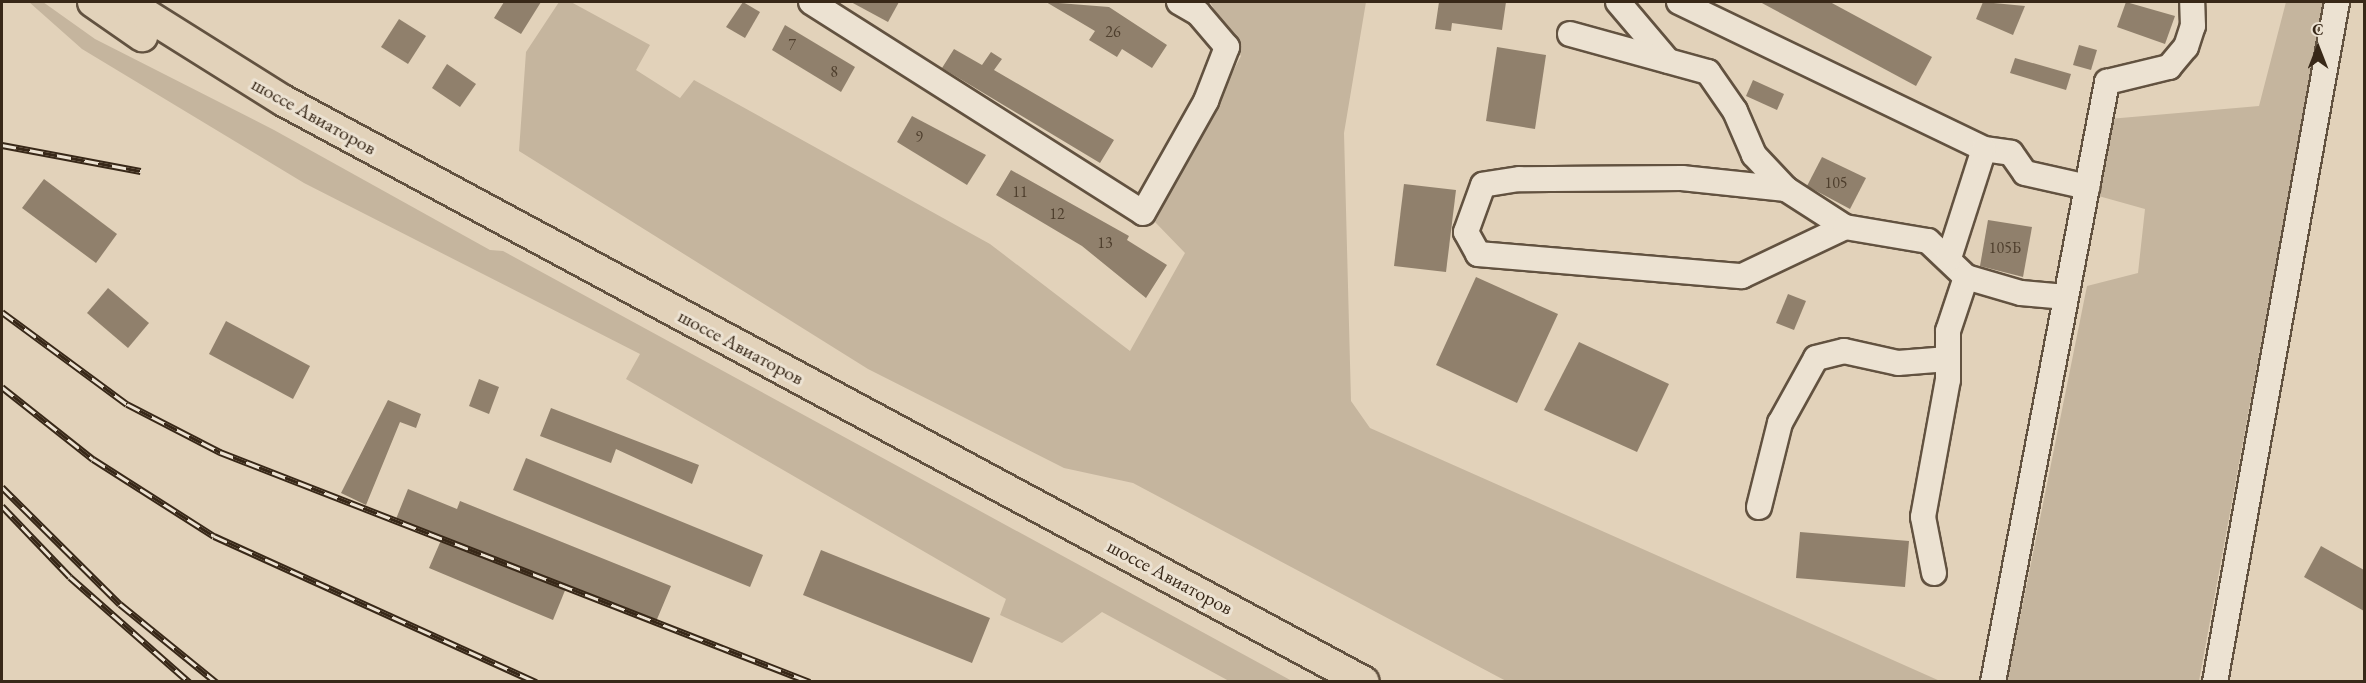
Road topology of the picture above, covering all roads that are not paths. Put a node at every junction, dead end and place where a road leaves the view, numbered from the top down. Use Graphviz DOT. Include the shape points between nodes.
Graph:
graph roads {
  1 [pos="93,2"];
  2 [pos="126,2"];
  3 [pos="811,2"];
  4 [pos="1179,2"];
  5 [pos="1618,2"];
  6 [pos="1679,2"];
  7 [pos="2192,2"];
  8 [pos="2337,2"];
  9 [pos="1570,34"];
  10 [pos="1668,61"];
  11 [pos="1984,149"];
  12 [pos="2087,188"];
  13 [pos="1786,189"];
  14 [pos="1845,227"];
  15 [pos="1949,258"];
  16 [pos="1966,278"];
  17 [pos="2066,297"];
  18 [pos="1948,359"];
  19 [pos="1759,507"];
  20 [pos="1934,573"];
  21 [pos="1324,681"];
  22 [pos="1364,681"];
  23 [pos="1993,681"];
  24 [pos="2215,681"];
  1 -- 21 [label="main road, шоссе Авиаторов" via="237,94"];
  2 -- 22 [label="main road, шоссе Авиаторов" via="183,43 284,102"];
  3 -- 4 [label="street" via="1143,213 1206,101 1227,47 1198,13"];
  5 -- 10 [label="street"];
  6 -- 11 [label="street"];
  7 -- 12 [label="street" via="2193,27 2186,47 2169,67 2107,82"];
  8 -- 24 [label="street"];
  9 -- 10 [label="street"];
  10 -- 13 [label="street" via="1708,72 1735,111 1754,155"];
  11 -- 12 [label="street" via="2010,153 2025,172"];
  11 -- 15 [label="street"];
  12 -- 17 [label="street"];
  13 -- 14 [label="street"];
  13 -- 14 [label="street" via="1682,178 1519,179 1483,185 1466,232 1478,254 1742,276"];
  14 -- 15 [label="street" via="1928,241"];
  15 -- 16 [label="street"];
  16 -- 17 [label="street" via="2021,293"];
  16 -- 18 [label="street" via="1948,331"];
  17 -- 23 [label="street"];
  18 -- 19 [label="street" via="1898,363 1844,351 1816,358 1780,423"];
  18 -- 20 [label="street" via="1923,516"];
}
